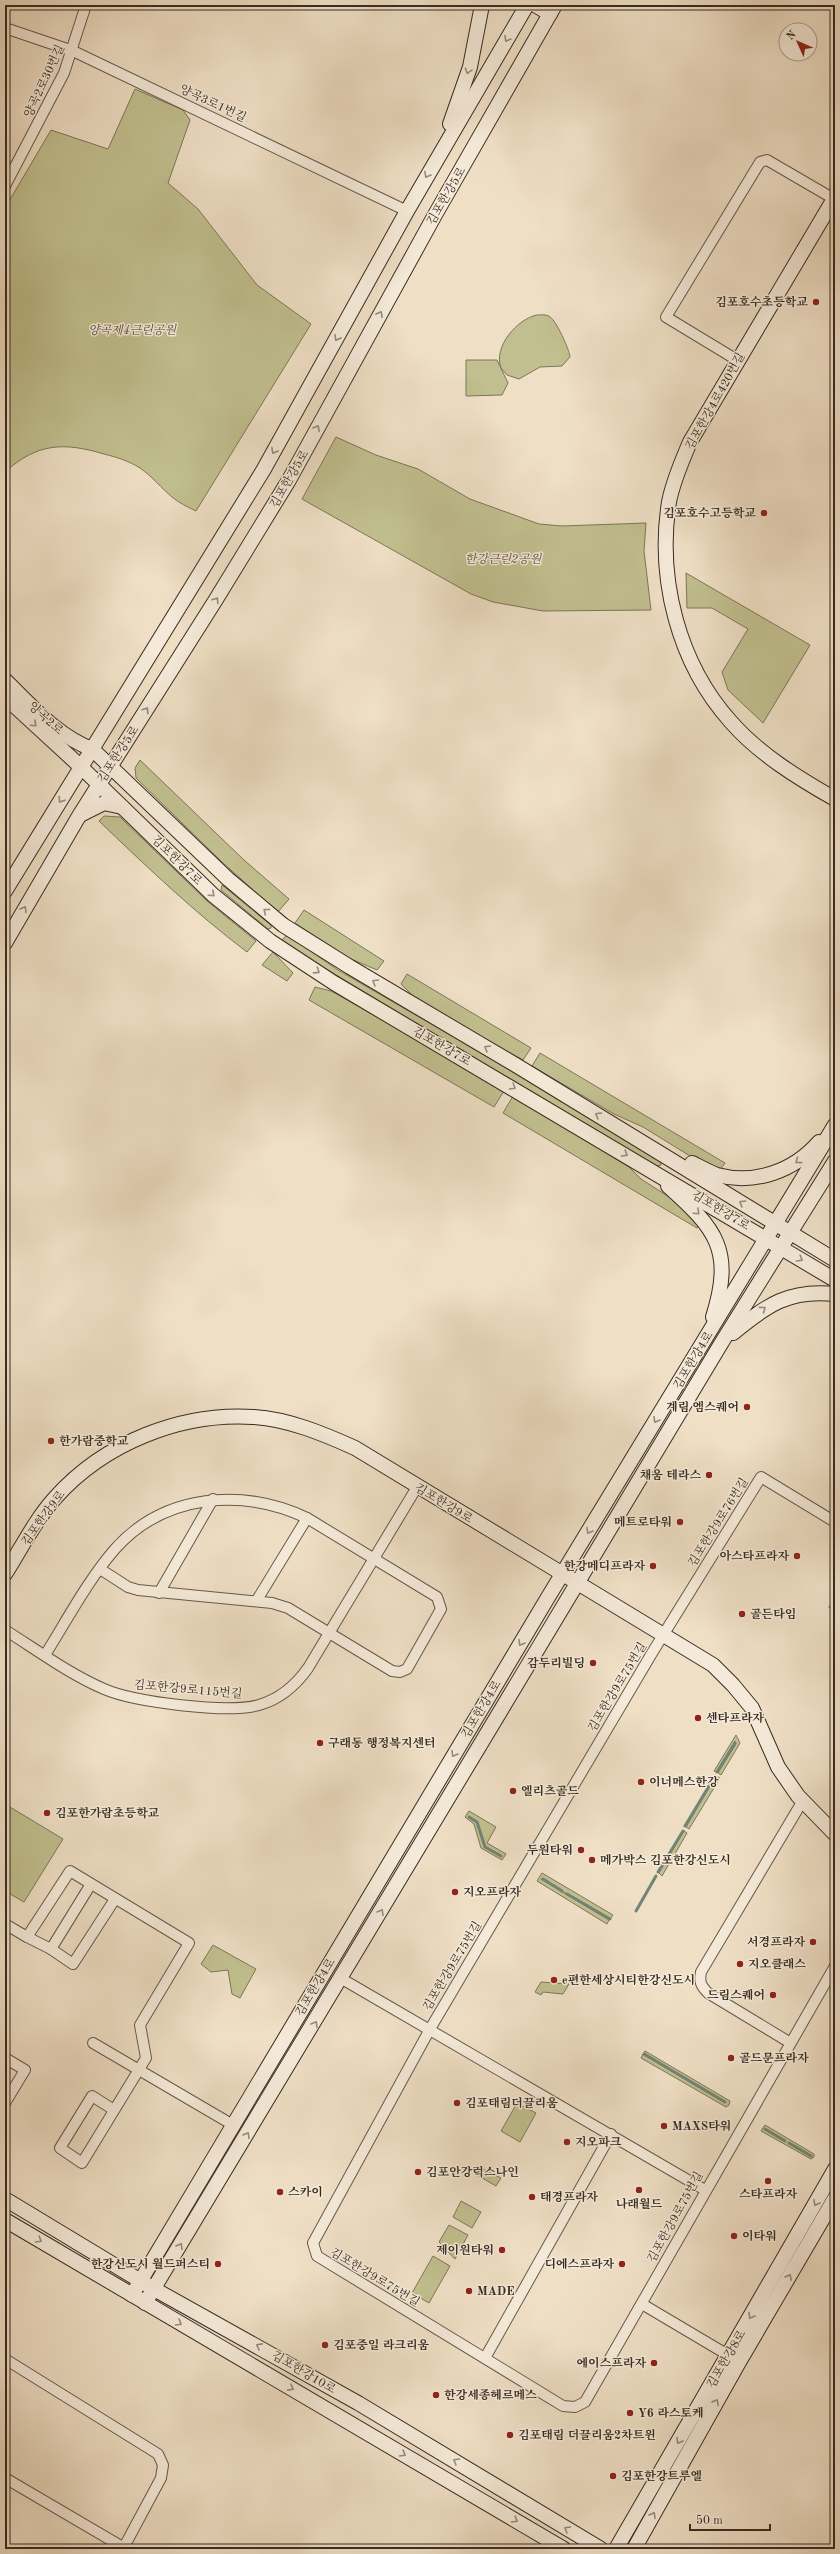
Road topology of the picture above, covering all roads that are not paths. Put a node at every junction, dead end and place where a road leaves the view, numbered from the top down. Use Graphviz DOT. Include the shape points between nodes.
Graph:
graph roads {
  1 [pos="86,5"];
  2 [pos="482,5"];
  3 [pos="527,5"];
  4 [pos="535,5"];
  5 [pos="553,9"];
  6 [pos="5,28"];
  7 [pos="73,51"];
  8 [pos="440,154"];
  9 [pos="5,186"];
  10 [pos="834,198"];
  11 [pos="406,211"];
  12 [pos="737,360"];
  13 [pos="5,680"];
  14 [pos="5,697"];
  15 [pos="92,749"];
  16 [pos="110,766"];
  17 [pos="81,767"];
  18 [pos="99,784"];
  19 [pos="835,799"];
  20 [pos="124,808"];
  21 [pos="79,816"];
  22 [pos="5,891"];
  23 [pos="5,943"];
  24 [pos="835,1124"];
  25 [pos="632,1135"];
  26 [pos="835,1161"];
  27 [pos="647,1167"];
  28 [pos="776,1223"];
  29 [pos="791,1233"];
  30 [pos="766,1238"];
  31 [pos="782,1248"];
  32 [pos="835,1260"];
  33 [pos="835,1280"];
  34 [pos="835,1294"];
  35 [pos="706,1339"];
  36 [pos="722,1342"];
  37 [pos="417,1487"];
  38 [pos="214,1500"];
  39 [pos="307,1518"];
  40 [pos="835,1522"];
  41 [pos="372,1559"];
  42 [pos="100,1569"];
  43 [pos="5,1574"];
  44 [pos="562,1575"];
  45 [pos="577,1583"];
  46 [pos="159,1593"];
  47 [pos="257,1600"];
  48 [pos="5,1630"];
  49 [pos="329,1632"];
  50 [pos="664,1634"];
  51 [pos="45,1655"];
  52 [pos="802,1802"];
  53 [pos="835,1834"];
  54 [pos="91,1884"];
  55 [pos="115,1899"];
  56 [pos="5,1924"];
  57 [pos="27,1937"];
  58 [pos="51,1949"];
  59 [pos="835,1966"];
  60 [pos="342,1979"];
  61 [pos="430,2029"];
  62 [pos="789,2042"];
  63 [pos="93,2043"];
  64 [pos="5,2058"];
  65 [pos="139,2070"];
  66 [pos="5,2104"];
  67 [pos="114,2110"];
  68 [pos="233,2124"];
  69 [pos="611,2134"];
  70 [pos="835,2169"];
  71 [pos="705,2190"];
  72 [pos="5,2198"];
  73 [pos="835,2198"];
  74 [pos="5,2220"];
  75 [pos="140,2280"];
  76 [pos="154,2289"];
  77 [pos="132,2295"];
  78 [pos="145,2303"];
  79 [pos="642,2304"];
  80 [pos="728,2355"];
  81 [pos="485,2358"];
  82 [pos="5,2360"];
  83 [pos="5,2478"];
  84 [pos="125,2548"];
  85 [pos="564,2549"];
  86 [pos="600,2549"];
  87 [pos="616,2549"];
  88 [pos="634,2549"];
  1 -- 7 [label="street, 양곡2로30번길"];
  2 -- 8 [label="street, one-way" via="470,67"];
  3 -- 8 [label="street, 김포한강5로, one-way"];
  4 -- 5 [label="street"];
  16 -- 5 [label="street, 김포한강5로, one-way" via="216,601 289,480 436,213"];
  6 -- 7 [label="street, 양곡3로1번길"];
  7 -- 9 [label="street, 양곡2로30번길"];
  7 -- 11 [label="street, 양곡3로1번길"];
  8 -- 11 [label="street, 김포한강5로, one-way"];
  10 -- 12 [label="street, 김포한강4로420번길"];
  10 -- 12 [label="street" via="767,160 760,162 666,317"];
  11 -- 15 [label="street, 김포한강5로, one-way" via="264,469"];
  12 -- 19 [label="street, 김포한강4로420번길" via="690,442 676,476 670,501 667,550 673,609 680,635 698,676 731,722 783,766"];
  13 -- 15 [label="street, 양곡2로" via="73,742"];
  14 -- 17 [label="street, 양곡2로, one-way"];
  15 -- 16 [label="street, 김포한강7로"];
  15 -- 17 [label="street, 김포한강5로"];
  16 -- 18 [label="street, 김포한강5로"];
  25 -- 16 [label="street, 김포한강7로, one-way" via="350,967 283,924 228,879"];
  17 -- 18 [label="street, 김포한강7로"];
  17 -- 22 [label="street, 김포한강5로, one-way"];
  18 -- 20 [label="street, 김포한강7로"];
  18 -- 21 [label="street, 김포한강5로"];
  20 -- 21 [label="street" via="104,803"];
  20 -- 27 [label="street, 김포한강7로, one-way" via="212,895 270,941 334,983"];
  23 -- 21 [label="street, 김포한강5로, one-way"];
  24 -- 25 [label="street, one-way" via="817,1145 792,1165 770,1175 747,1178 716,1174"];
  24 -- 28 [label="street, 김포한강4로"];
  28 -- 25 [label="street, 김포한강7로, one-way"];
  26 -- 29 [label="street, 김포한강4로"];
  27 -- 30 [label="street, 김포한강7로"];
  27 -- 35 [label="street, one-way" via="701,1216 714,1234 718,1245 721,1267 720,1296"];
  28 -- 29 [label="street, 김포한강7로"];
  28 -- 30 [label="street, 김포한강4로"];
  29 -- 31 [label="street, 김포한강4로"];
  29 -- 32 [label="street, 김포한강7로"];
  30 -- 31 [label="street, 김포한강7로"];
  30 -- 35 [label="street, 김포한강4로"];
  31 -- 33 [label="street, 김포한강7로, one-way"];
  31 -- 36 [label="street, 김포한강4로"];
  36 -- 34 [label="street, one-way" via="768,1305 779,1300 803,1293"];
  35 -- 44 [label="street, 김포한강4로, one-way"];
  36 -- 45 [label="street, 김포한강4로"];
  37 -- 41 [label="street, 김포한강9로115번길"];
  37 -- 43 [label="street, 김포한강9로" via="355,1448 281,1422 248,1417 222,1417 191,1422 137,1439 93,1464 54,1498"];
  37 -- 44 [label="street, 김포한강9로"];
  38 -- 39 [label="street" via="264,1502 284,1507"];
  38 -- 42 [label="street" via="189,1503 149,1521 121,1544"];
  38 -- 46 [label="street"];
  39 -- 41 [label="street"];
  39 -- 47 [label="street"];
  40 -- 50 [label="street, 김포한강9로76번길" via="762,1477"];
  41 -- 49 [label="street, 김포한강9로115번길"];
  41 -- 49 [label="street" via="437,1597 441,1609 435,1623 407,1669 400,1672 392,1670"];
  42 -- 46 [label="street" via="128,1587"];
  42 -- 51 [label="street"];
  44 -- 45 [label="street, 김포한강9로"];
  44 -- 68 [label="street, 김포한강4로, one-way"];
  45 -- 50 [label="street, 김포한강9로"];
  60 -- 45 [label="street, 김포한강4로, one-way"];
  46 -- 47 [label="street"];
  47 -- 49 [label="street" via="288,1608"];
  48 -- 51 [label="street, 김포한강9로115번길"];
  49 -- 51 [label="street, 김포한강9로115번길" via="299,1681 272,1700 248,1708 165,1703 126,1697 83,1678"];
  50 -- 52 [label="street, 김포한강9로" via="713,1666 752,1708 778,1767"];
  50 -- 61 [label="street, 김포한강9로75번길"];
  52 -- 53 [label="street, 김포한강9로"];
  52 -- 62 [label="street" via="700,1972 702,1986 708,1993"];
  54 -- 55 [label="street"];
  54 -- 57 [label="street" via="70,1871"];
  54 -- 58 [label="street"];
  55 -- 58 [label="street" via="73,1964"];
  55 -- 65 [label="street" via="189,1943 140,2026 146,2058"];
  56 -- 57 [label="street"];
  57 -- 58 [label="street"];
  59 -- 62 [label="street, 김포한강9로75번길"];
  60 -- 61 [label="street"];
  76 -- 60 [label="street, 김포한강4로, one-way"];
  61 -- 69 [label="street"];
  61 -- 81 [label="street, 김포한강9로75번길" via="313,2244 317,2256"];
  62 -- 71 [label="street, 김포한강9로75번길"];
  63 -- 65 [label="street"];
  64 -- 66 [label="street" via="25,2070"];
  65 -- 67 [label="street"];
  65 -- 68 [label="street"];
  67 -- 67 [label="street" via="82,2162 60,2148 92,2096"];
  68 -- 75 [label="street, 김포한강4로"];
  69 -- 71 [label="street"];
  69 -- 81 [label="street"];
  70 -- 80 [label="street, 김포한강8로, one-way"];
  71 -- 79 [label="street, 김포한강9로75번길"];
  72 -- 75 [label="street, 김포한강10로"];
  88 -- 73 [label="street, 김포한강8로, one-way"];
  74 -- 77 [label="street, 김포한강10로, one-way"];
  75 -- 76 [label="street, 김포한강10로"];
  75 -- 77 [label="street, 김포한강4로"];
  76 -- 78 [label="street, 김포한강4로"];
  86 -- 76 [label="street, 김포한강10로, one-way" via="358,2403"];
  77 -- 78 [label="street, 김포한강10로"];
  78 -- 85 [label="street, 김포한강10로, one-way"];
  79 -- 80 [label="street"];
  79 -- 81 [label="street, 김포한강9로75번길" via="585,2402 575,2407 563,2406"];
  80 -- 87 [label="street, 김포한강8로, one-way"];
  82 -- 84 [label="street" via="158,2454 163,2465 161,2478"];
  83 -- 84 [label="street"];
}
